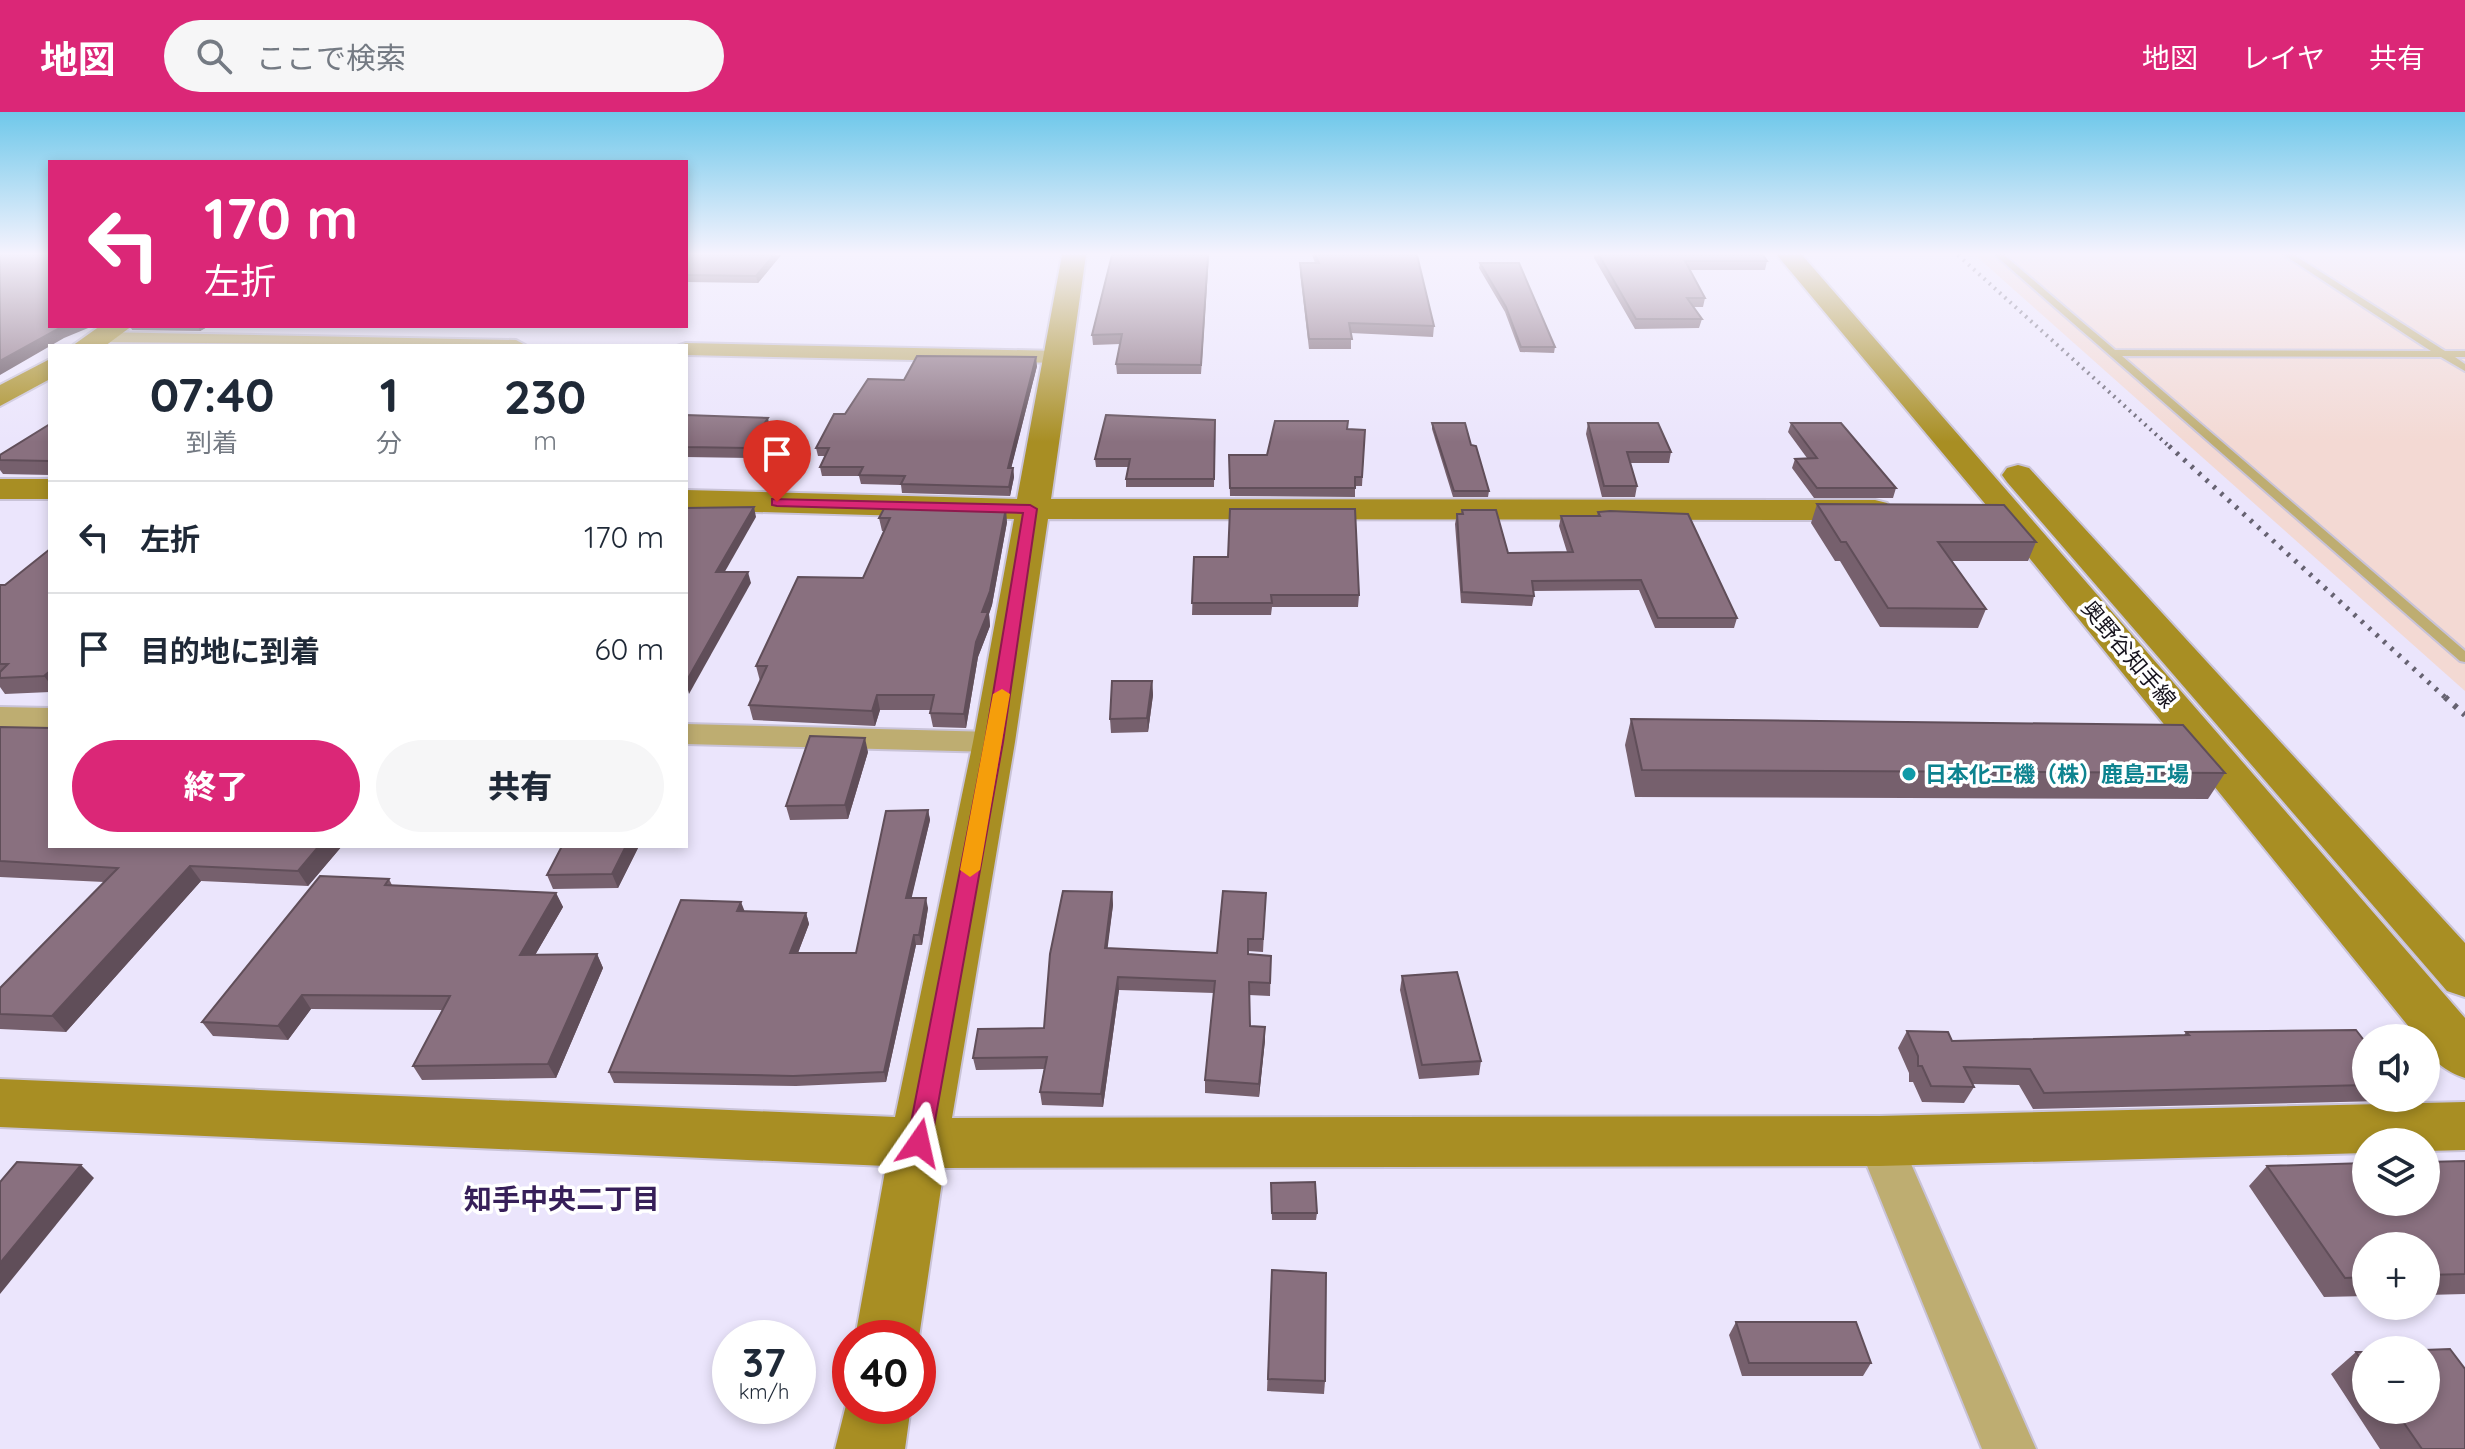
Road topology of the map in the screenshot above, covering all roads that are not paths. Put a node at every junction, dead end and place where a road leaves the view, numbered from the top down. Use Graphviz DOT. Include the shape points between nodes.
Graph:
graph roads {
  1 [pos="1064,317"];
  2 [pos="1843,317"];
  3 [pos="1881,317"];
  4 [pos="2072,317"];
  5 [pos="2386,317"];
  6 [pos="101,337"];
  7 [pos="424,344"];
  8 [pos="688,349"];
  9 [pos="2113,353"];
  10 [pos="2443,354"];
  11 [pos="2465,354"];
  12 [pos="1058,357"];
  13 [pos="0,366"];
  14 [pos="48,368"];
  15 [pos="2465,368"];
  16 [pos="48,369"];
  17 [pos="0,397"];
  18 [pos="0,489"];
  19 [pos="48,489"];
  20 [pos="688,500"];
  21 [pos="1030,509"];
  22 [pos="1900,511"];
  23 [pos="1962,511"];
  24 [pos="2009,511"];
  25 [pos="2465,658"];
  26 [pos="0,717"];
  27 [pos="48,718"];
  28 [pos="688,734"];
  29 [pos="994,742"];
  30 [pos="2465,977"];
  31 [pos="2465,1056"];
  32 [pos="0,1103"];
  33 [pos="2465,1126"];
  34 [pos="1879,1141"];
  35 [pos="919,1143"];
  36 [pos="891,1320"];
  37 [pos="874,1424"];
  38 [pos="870,1449"];
  39 [pos="2009,1449"];
  1 -- 12 [label="street"];
  2 -- 24 [label="street, 奥野谷知手線"];
  3 -- 30 [label="street, 奥野谷知手線"];
  4 -- 9 [label="lane"];
  5 -- 10 [label="lane"];
  6 -- 7 [label="street"];
  8 -- 12 [label="street"];
  9 -- 10 [label="lane"];
  9 -- 25 [label="lane"];
  10 -- 11 [label="lane"];
  10 -- 15 [label="lane"];
  12 -- 21 [label="street"];
  13 -- 14 [label="street"];
  16 -- 17 [label="street"];
  18 -- 19 [label="street"];
  20 -- 21 [label="street"];
  21 -- 22 [label="street"];
  21 -- 29 [label="street"];
  23 -- 24 [label="street"];
  24 -- 31 [label="street, 奥野谷知手線"];
  26 -- 27 [label="street"];
  28 -- 29 [label="street"];
  29 -- 35 [label="street"];
  32 -- 35 [label="street"];
  33 -- 34 [label="street"];
  34 -- 35 [label="street"];
  34 -- 39 [label="street"];
  35 -- 36 [label="street"];
  37 -- 38 [label="street"];
}
